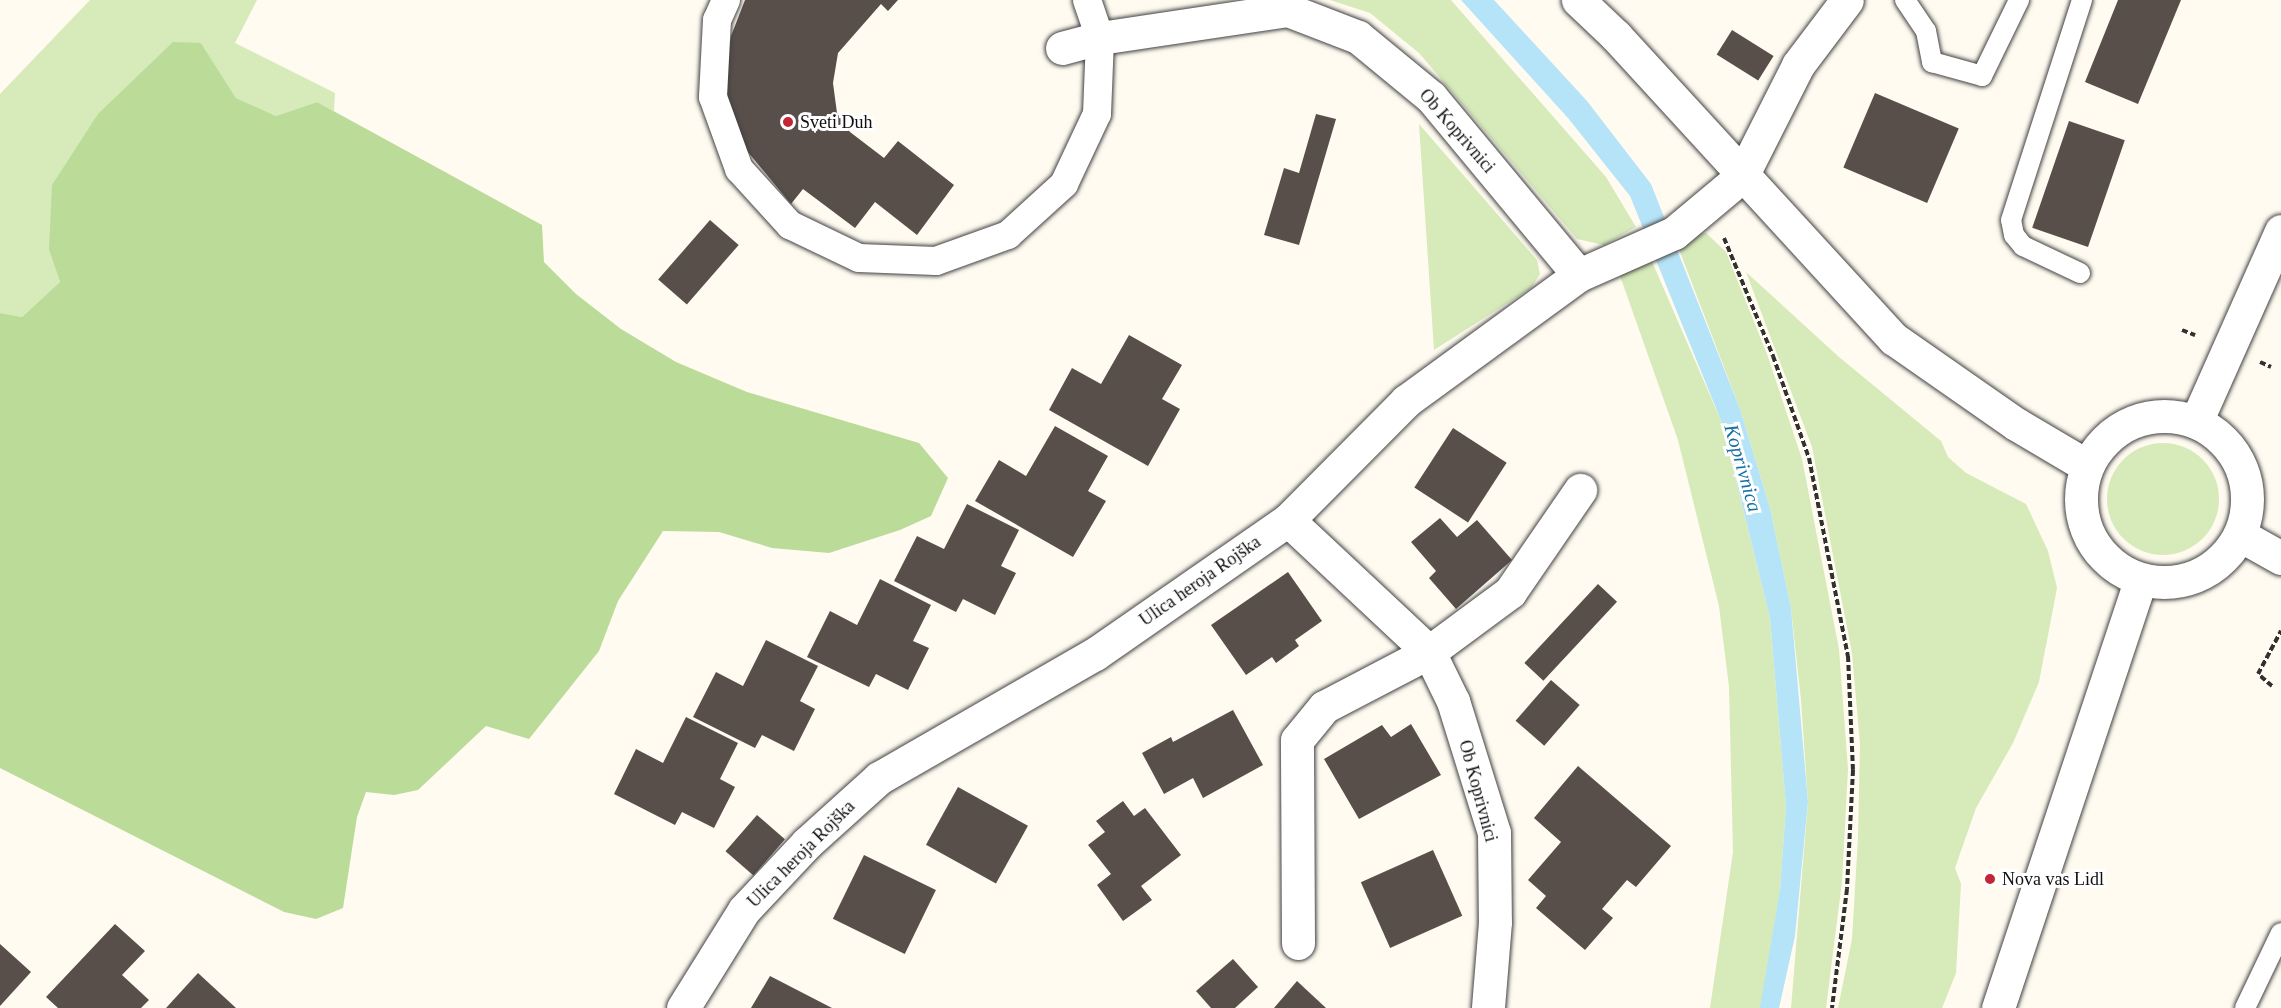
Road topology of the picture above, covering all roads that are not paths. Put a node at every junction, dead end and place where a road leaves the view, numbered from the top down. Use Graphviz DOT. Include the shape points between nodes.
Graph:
graph roads {
  1 [pos="726,0"];
  2 [pos="1087,0"];
  3 [pos="1578,0"];
  4 [pos="1847,0"];
  5 [pos="1905,0"];
  6 [pos="2019,0"];
  7 [pos="2082,0"];
  8 [pos="1100,38"];
  9 [pos="1062,48"];
  10 [pos="1742,176"];
  11 [pos="2281,231"];
  12 [pos="1594,270"];
  13 [pos="2080,273"];
  14 [pos="2196,422"];
  15 [pos="2088,466"];
  16 [pos="1580,490"];
  17 [pos="1288,520"];
  18 [pos="2240,535"];
  19 [pos="2281,558"];
  20 [pos="2140,580"];
  21 [pos="1429,652"];
  22 [pos="2281,933"];
  23 [pos="1298,943"];
  24 [pos="683,1008"];
  25 [pos="1488,1008"];
  26 [pos="1998,1008"];
  27 [pos="2245,1008"];
  1 -- 8 [label="street" via="717,20 713,97 739,169 790,225 859,258 936,261 1008,235 1064,184 1097,114"];
  2 -- 8 [label="street"];
  3 -- 10 [label="street" via="1616,36"];
  4 -- 10 [label="street" via="1798,65"];
  5 -- 6 [label="lane" via="1926,31 1932,62 1982,76"];
  7 -- 13 [label="lane" via="2011,220 2014,235 2023,246"];
  8 -- 9 [label="street, Ob Koprivnici"];
  8 -- 12 [label="street, Ob Koprivnici" via="1288,10 1358,37 1431,97"];
  10 -- 12 [label="street, Ulica heroja Rojška" via="1674,233"];
  10 -- 15 [label="street" via="1894,339 2016,424"];
  11 -- 14 [label="street"];
  12 -- 17 [label="street, Ulica heroja Rojška" via="1406,401"];
  14 -- 15 [label="street" via="2171,416 2121,427 2102,444"];
  14 -- 18 [label="street" via="2220,436 2237,457 2247,491"];
  15 -- 20 [label="street" via="2080,493 2083,521 2114,567"];
  16 -- 21 [label="street" via="1510,592"];
  17 -- 21 [label="street, Ob Koprivnici"];
  17 -- 24 [label="street, Ulica heroja Rojška" via="1095,654 879,778 807,843 744,910"];
  18 -- 19 [label="street"];
  18 -- 20 [label="street" via="2209,570 2187,580"];
  20 -- 26 [label="street"];
  21 -- 23 [label="street" via="1324,707 1297,740"];
  21 -- 25 [label="street, Ob Koprivnici" via="1453,701 1494,833 1495,922"];
  22 -- 27 [label="lane"];
}
